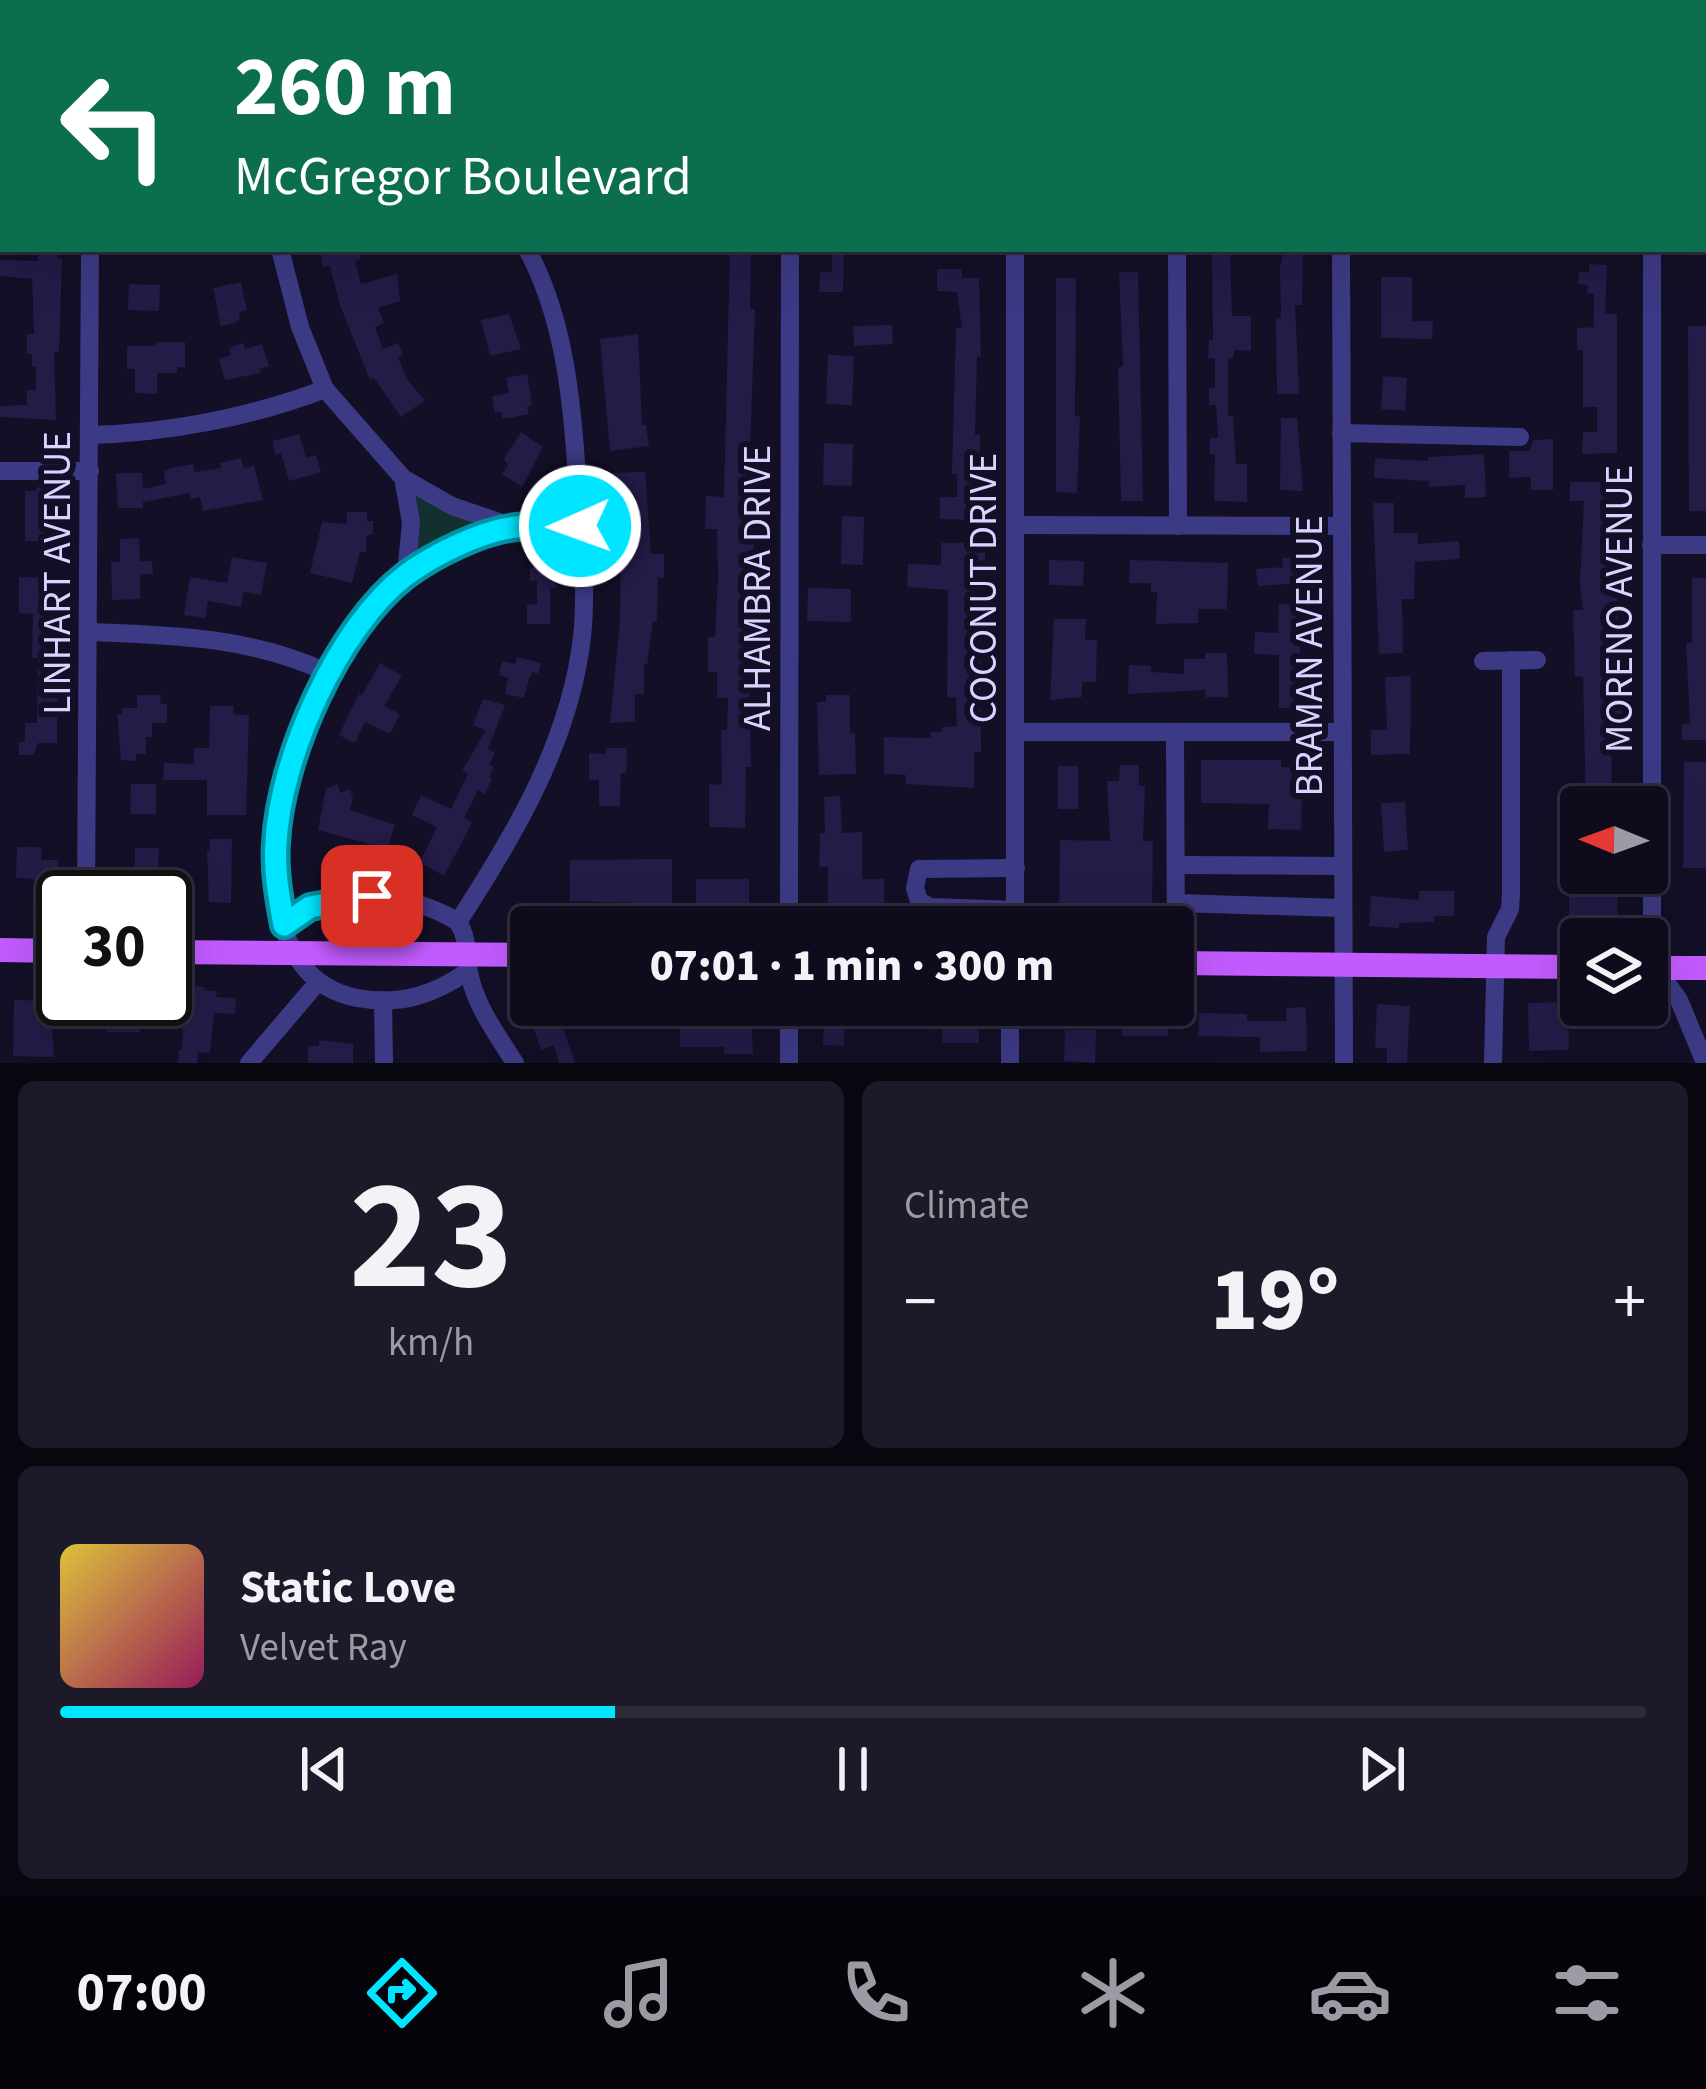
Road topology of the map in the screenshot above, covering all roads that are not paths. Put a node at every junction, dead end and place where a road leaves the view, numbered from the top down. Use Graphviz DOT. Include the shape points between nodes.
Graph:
graph roads {
  1 [pos="90,252"];
  2 [pos="281,252"];
  3 [pos="529,252"];
  4 [pos="790,252"];
  5 [pos="1015,252"];
  6 [pos="1177,252"];
  7 [pos="1340,252"];
  8 [pos="1652,252"];
  9 [pos="325,389"];
  10 [pos="1340,433"];
  11 [pos="90,434"];
  12 [pos="1520,437"];
  13 [pos="0,471"];
  14 [pos="90,471"];
  15 [pos="403,478"];
  16 [pos="1016,525"];
  17 [pos="580,526"];
  18 [pos="1178,526"];
  19 [pos="1340,526"];
  20 [pos="514,527"];
  21 [pos="1652,545"];
  22 [pos="1706,545"];
  23 [pos="406,575"];
  24 [pos="90,632"];
  25 [pos="1511,660"];
  26 [pos="1537,660"];
  27 [pos="1483,661"];
  28 [pos="326,672"];
  29 [pos="1016,732"];
  30 [pos="1341,732"];
  31 [pos="1175,733"];
  32 [pos="1177,865"];
  33 [pos="1341,866"];
  34 [pos="1016,868"];
  35 [pos="86,870"];
  36 [pos="789,906"];
  37 [pos="928,906"];
  38 [pos="1016,906"];
  39 [pos="1177,906"];
  40 [pos="1341,908"];
  41 [pos="1194,912"];
  42 [pos="1652,918"];
  43 [pos="458,922"];
  44 [pos="284,925"];
  45 [pos="0,950"];
  46 [pos="36,951"];
  47 [pos="192,952"];
  48 [pos="292,952"];
  49 [pos="510,958"];
  50 [pos="469,963"];
  51 [pos="1194,963"];
  52 [pos="1344,964"];
  53 [pos="1493,967"];
  54 [pos="1560,968"];
  55 [pos="1668,968"];
  56 [pos="1706,968"];
  57 [pos="318,982"];
  58 [pos="1668,987"];
  59 [pos="383,1000"];
  60 [pos="789,1026"];
  61 [pos="1010,1026"];
  62 [pos="248,1063"];
  63 [pos="385,1063"];
  64 [pos="514,1063"];
  65 [pos="789,1063"];
  66 [pos="1010,1063"];
  67 [pos="1344,1063"];
  68 [pos="1493,1063"];
  69 [pos="1705,1063"];
  1 -- 11 [label="street, LINHART AVENUE"];
  2 -- 9 [label="street"];
  3 -- 17 [label="street" via="548,290 564,358"];
  4 -- 36 [label="street, ALHAMBRA DRIVE"];
  5 -- 16 [label="street, COCONUT DRIVE"];
  6 -- 18 [label="street"];
  7 -- 10 [label="street, BRAMAN AVENUE"];
  8 -- 21 [label="street, MORENO AVENUE"];
  9 -- 11 [label="street" via="205,421"];
  9 -- 15 [label="street"];
  10 -- 12 [label="street"];
  10 -- 19 [label="street, BRAMAN AVENUE"];
  11 -- 14 [label="street, LINHART AVENUE"];
  13 -- 14 [label="street"];
  14 -- 24 [label="street, LINHART AVENUE"];
  15 -- 20 [label="street"];
  15 -- 23 [label="street" via="412,522"];
  16 -- 18 [label="street"];
  16 -- 29 [label="street, COCONUT DRIVE"];
  17 -- 20 [label="street"];
  17 -- 43 [label="street" via="583,620 569,700 520,818"];
  18 -- 19 [label="street"];
  19 -- 30 [label="street, BRAMAN AVENUE"];
  20 -- 23 [label="street"];
  21 -- 22 [label="street"];
  21 -- 42 [label="street, MORENO AVENUE"];
  23 -- 28 [label="street"];
  24 -- 28 [label="street" via="211,639"];
  24 -- 35 [label="street, LINHART AVENUE"];
  25 -- 26 [label="street"];
  25 -- 27 [label="street"];
  25 -- 53 [label="street" via="1511,893"];
  28 -- 44 [label="street" via="280,809 276,875"];
  29 -- 31 [label="street"];
  29 -- 34 [label="street, COCONUT DRIVE"];
  30 -- 31 [label="street"];
  30 -- 33 [label="street, BRAMAN AVENUE"];
  31 -- 32 [label="street"];
  32 -- 33 [label="street"];
  32 -- 39 [label="street"];
  33 -- 40 [label="street, BRAMAN AVENUE"];
  34 -- 37 [label="street" via="919,869 915,888"];
  34 -- 38 [label="street, COCONUT DRIVE"];
  40 -- 41 [label="street"];
  40 -- 52 [label="street, BRAMAN AVENUE"];
  43 -- 44 [label="street" via="440,910 372,896 310,907"];
  43 -- 50 [label="street"];
  44 -- 48 [label="street"];
  45 -- 46 [label="main road"];
  47 -- 48 [label="main road"];
  48 -- 50 [label="main road"];
  48 -- 57 [label="street"];
  49 -- 50 [label="main road"];
  50 -- 59 [label="street" via="444,988"];
  50 -- 64 [label="street" via="478,1001"];
  51 -- 52 [label="main road"];
  52 -- 53 [label="main road"];
  52 -- 67 [label="street, BRAMAN AVENUE"];
  53 -- 54 [label="main road"];
  53 -- 68 [label="street"];
  55 -- 56 [label="main road"];
  57 -- 59 [label="street"];
  57 -- 62 [label="street"];
  58 -- 69 [label="street"];
  59 -- 63 [label="street"];
  60 -- 65 [label="street"];
  61 -- 66 [label="street"];
}
